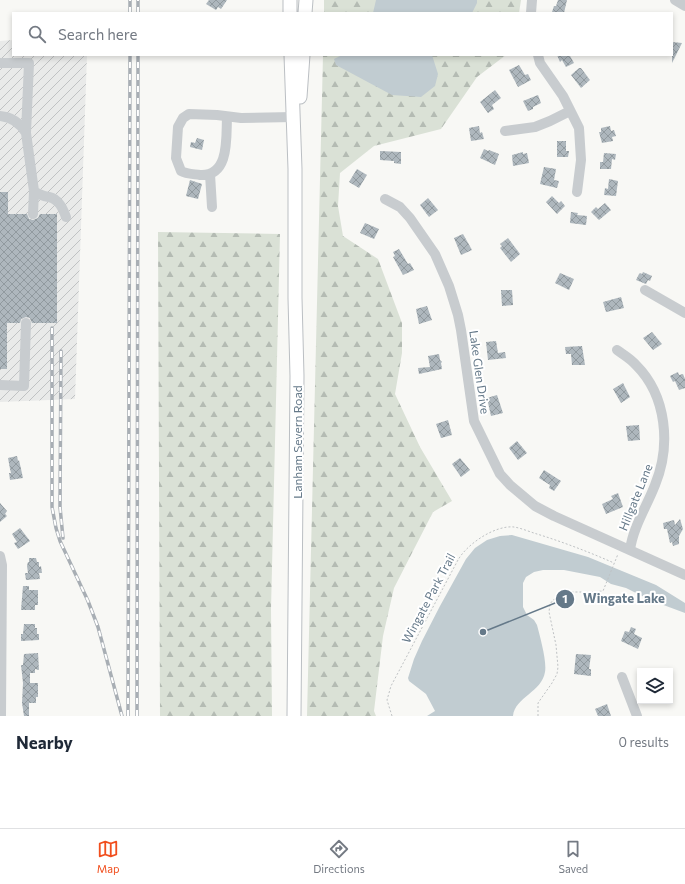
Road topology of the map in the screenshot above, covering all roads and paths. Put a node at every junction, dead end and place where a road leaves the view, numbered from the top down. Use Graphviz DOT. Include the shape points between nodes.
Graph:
graph roads {
  1 [pos="290,0"];
  2 [pos="306,0"];
  3 [pos="532,0"];
  4 [pos="675,0"];
  5 [pos="685,6"];
  6 [pos="290,12"];
  7 [pos="305,12"];
  8 [pos="531,12"];
  9 [pos="291,56"];
  10 [pos="303,56"];
  11 [pos="538,56"];
  12 [pos="0,63"];
  13 [pos="570,111"];
  14 [pos="0,116"];
  15 [pos="227,117"];
  16 [pos="294,117"];
  17 [pos="505,132"];
  18 [pos="26,133"];
  19 [pos="295,169"];
  20 [pos="210,174"];
  21 [pos="34,191"];
  22 [pos="577,192"];
  23 [pos="385,200"];
  24 [pos="212,207"];
  25 [pos="34,214"];
  26 [pos="66,217"];
  27 [pos="645,290"];
  28 [pos="685,313"];
  29 [pos="26,323"];
  30 [pos="617,350"];
  31 [pos="0,385"];
  32 [pos="630,550"];
  33 [pos="619,552"];
  34 [pos="0,556"];
  35 [pos="614,562"];
  36 [pos="685,575"];
  37 [pos="1,650"];
  38 [pos="622,677"];
  39 [pos="1,716"];
  40 [pos="294,716"];
  41 [pos="392,716"];
  42 [pos="538,716"];
  43 [pos="637,716"];
  1 -- 6 [label="main road"];
  2 -- 7 [label="main road"];
  3 -- 8 [label="street"];
  4 -- 5 [label="street"];
  9 -- 16 [label="main road, Lanham Severn Road"];
  10 -- 19 [label="main road, Lanham Severn Road"];
  11 -- 13 [label="street"];
  12 -- 18 [label="street" via="29,63"];
  13 -- 17 [label="street" via="535,127"];
  13 -- 22 [label="street" via="579,128 581,160"];
  14 -- 18 [label="street" via="13,120"];
  15 -- 16 [label="street"];
  15 -- 20 [label="street" via="224,157 217,169"];
  15 -- 20 [label="street" via="189,114 178,127 176,158 181,171 200,175"];
  16 -- 19 [label="main road, Lanham Severn Road"];
  18 -- 21 [label="street"];
  19 -- 40 [label="main road, Lanham Severn Road" via="297,384"];
  20 -- 24 [label="street"];
  21 -- 25 [label="street"];
  21 -- 26 [label="street" via="58,202"];
  23 -- 32 [label="street, Lake Glen Drive" via="400,207 410,218 435,254 449,286 461,330 474,421 500,474 535,506"];
  27 -- 28 [label="street"];
  29 -- 31 [label="street" via="24,386"];
  30 -- 32 [label="street, Hillgate Lane" via="637,365 650,383 661,407 665,440 661,469 632,539"];
  32 -- 36 [label="street, Lake Glen Drive"];
  33 -- 35 [label="path"];
  34 -- 37 [label="street"];
  35 -- 41 [label="path, Wingate Park Trail" via="563,542 513,527 486,534 471,544 463,551 391,686 387,700"];
  35 -- 42 [label="path" via="603,590 569,592 550,604 558,667 557,674 538,703"];
  37 -- 39 [label="street"];
  38 -- 43 [label="street"];
}
